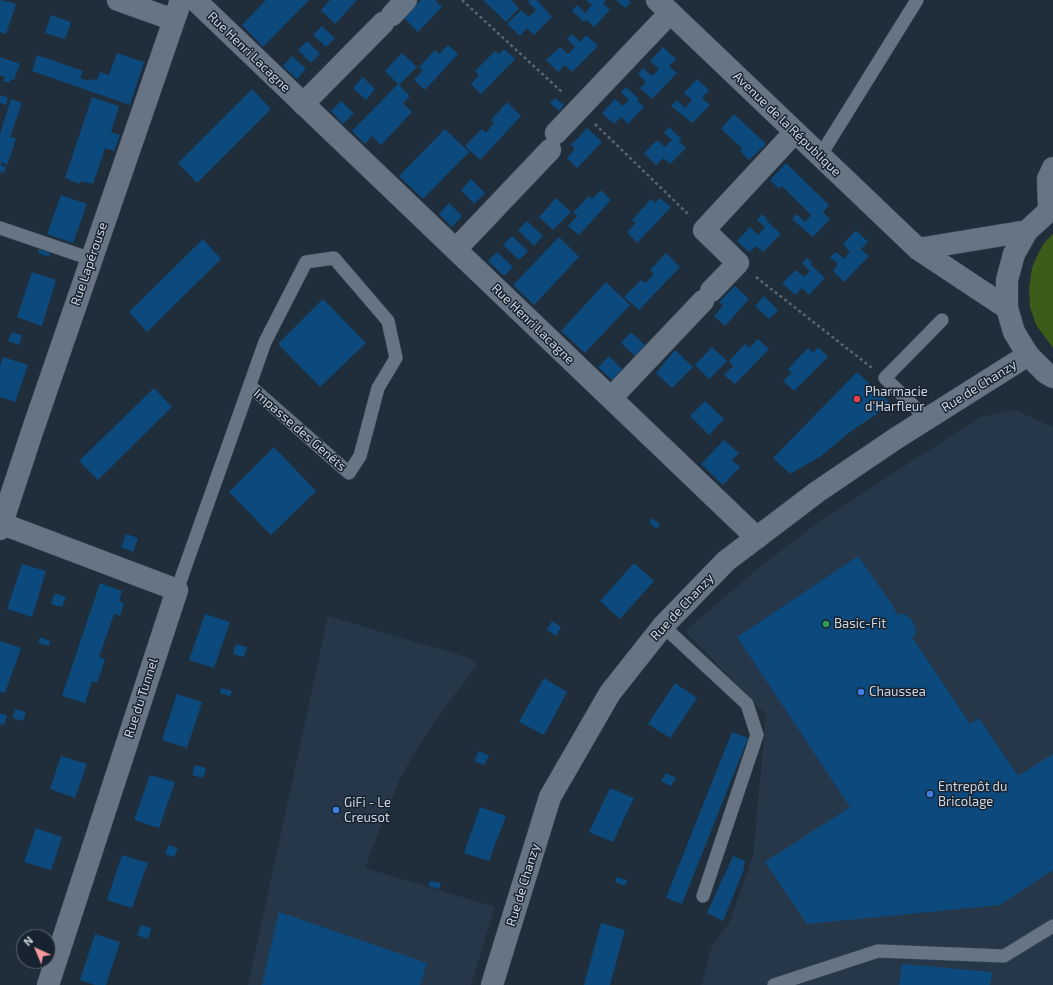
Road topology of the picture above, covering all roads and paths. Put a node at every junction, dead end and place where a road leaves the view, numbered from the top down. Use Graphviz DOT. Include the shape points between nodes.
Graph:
graph roads {
  1 [pos="118,0"];
  2 [pos="195,0"];
  3 [pos="917,0"];
  4 [pos="663,6"];
  5 [pos="177,10"];
  6 [pos="394,13"];
  7 [pos="303,104"];
  8 [pos="795,132"];
  9 [pos="820,156"];
  10 [pos="1053,168"];
  11 [pos="1051,208"];
  12 [pos="0,228"];
  13 [pos="1027,231"];
  14 [pos="456,249"];
  15 [pos="918,249"];
  16 [pos="91,259"];
  17 [pos="738,263"];
  18 [pos="1007,308"];
  19 [pos="942,320"];
  20 [pos="1028,355"];
  21 [pos="1053,377"];
  22 [pos="885,378"];
  23 [pos="250,386"];
  24 [pos="611,398"];
  25 [pos="926,419"];
  26 [pos="1,525"];
  27 [pos="757,538"];
  28 [pos="176,590"];
  29 [pos="663,626"];
  30 [pos="703,896"];
  31 [pos="1053,926"];
  32 [pos="48,985"];
  33 [pos="492,985"];
  34 [pos="774,985"];
  1 -- 5 [label="street"];
  2 -- 7 [label="street, Rue Henri Lacagne"];
  3 -- 9 [label="lane"];
  4 -- 8 [label="street, Avenue de la République"];
  4 -- 14 [label="street" via="553,142"];
  5 -- 16 [label="street, Rue Lapérouse"];
  6 -- 7 [label="street"];
  7 -- 14 [label="street, Rue Henri Lacagne"];
  8 -- 9 [label="street, Avenue de la République"];
  8 -- 17 [label="street" via="704,230"];
  9 -- 15 [label="street, Avenue de la République"];
  10 -- 11 [label="street" via="1048,179"];
  11 -- 13 [label="street"];
  12 -- 16 [label="lane"];
  13 -- 15 [label="street"];
  13 -- 18 [label="street" via="1014,254 1007,280"];
  14 -- 24 [label="street, Rue Henri Lacagne"];
  15 -- 18 [label="street, Avenue de la République"];
  16 -- 26 [label="street, Rue Lapérouse"];
  17 -- 22 [label="path"];
  17 -- 24 [label="street"];
  18 -- 20 [label="street" via="1014,332"];
  19 -- 22 [label="lane"];
  20 -- 21 [label="street"];
  20 -- 25 [label="street, Rue de Chanzy"];
  22 -- 25 [label="lane"];
  23 -- 23 [label="lane, Impasse des Genêts" via="265,342 306,262 334,258 388,321 396,358 378,388 360,456 349,473"];
  23 -- 28 [label="lane, Impasse des Genêts"];
  24 -- 27 [label="street, Rue Henri Lacagne"];
  25 -- 27 [label="street, Rue de Chanzy" via="817,492"];
  26 -- 28 [label="street"];
  27 -- 29 [label="street, Rue de Chanzy" via="726,560"];
  28 -- 32 [label="street, Rue du Tunnel"];
  29 -- 30 [label="lane" via="747,704 757,735"];
  29 -- 33 [label="street, Rue de Chanzy" via="610,692 550,797"];
  31 -- 34 [label="lane" via="1004,956 878,951"];
}
